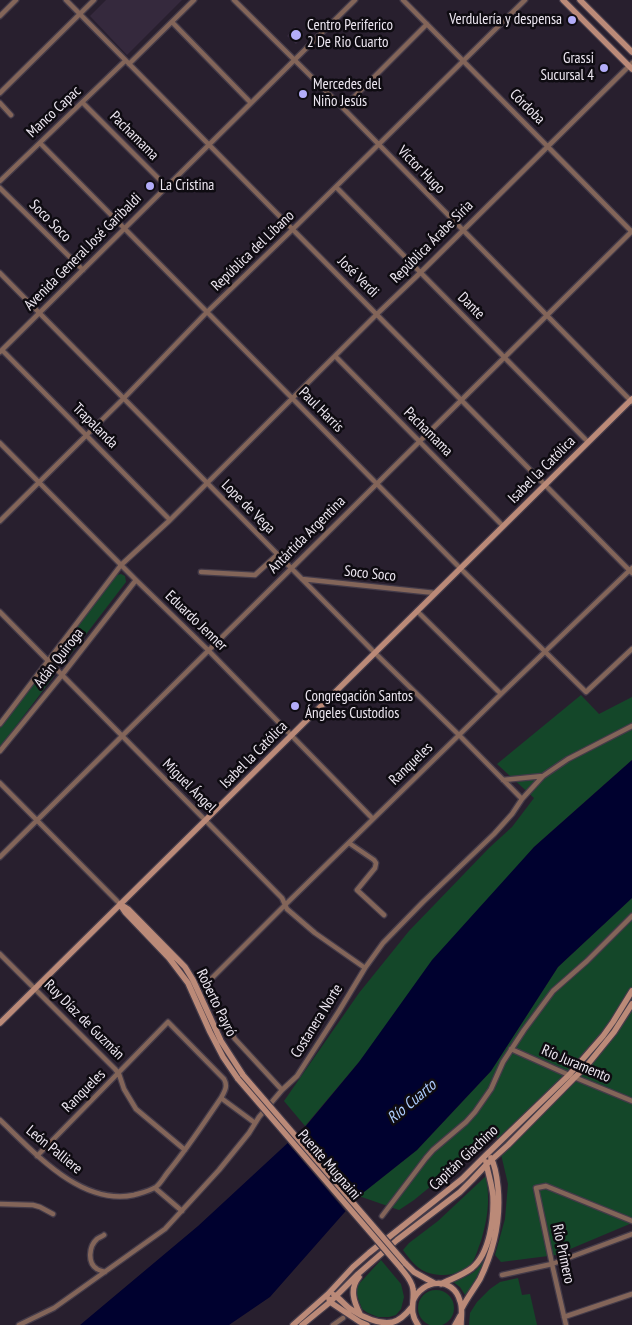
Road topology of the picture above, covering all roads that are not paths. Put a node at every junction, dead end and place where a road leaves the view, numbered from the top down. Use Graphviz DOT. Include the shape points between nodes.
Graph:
graph roads {
  1 [pos="16,0"];
  2 [pos="66,0"];
  3 [pos="94,0"];
  4 [pos="194,0"];
  5 [pos="234,0"];
  6 [pos="355,0"];
  7 [pos="403,0"];
  8 [pos="525,0"];
  9 [pos="563,0"];
  10 [pos="580,0"];
  11 [pos="80,14"];
  12 [pos="0,16"];
  13 [pos="172,22"];
  14 [pos="428,24"];
  15 [pos="632,52"];
  16 [pos="294,60"];
  17 [pos="464,60"];
  18 [pos="127,63"];
  19 [pos="631,66"];
  20 [pos="0,94"];
  21 [pos="0,102"];
  22 [pos="83,103"];
  23 [pos="251,103"];
  24 [pos="343,108"];
  25 [pos="11,115"];
  26 [pos="40,143"];
  27 [pos="209,145"];
  28 [pos="379,145"];
  29 [pos="548,146"];
  30 [pos="0,181"];
  31 [pos="167,186"];
  32 [pos="336,187"];
  33 [pos="0,188"];
  34 [pos="124,229"];
  35 [pos="293,229"];
  36 [pos="463,230"];
  37 [pos="632,231"];
  38 [pos="83,270"];
  39 [pos="0,272"];
  40 [pos="420,272"];
  41 [pos="207,312"];
  42 [pos="40,313"];
  43 [pos="377,314"];
  44 [pos="546,315"];
  45 [pos="1,351"];
  46 [pos="335,356"];
  47 [pos="504,357"];
  48 [pos="124,398"];
  49 [pos="292,399"];
  50 [pos="461,399"];
  51 [pos="631,400"];
  52 [pos="87,436"];
  53 [pos="419,441"];
  54 [pos="588,442"];
  55 [pos="0,443"];
  56 [pos="40,482"];
  57 [pos="207,483"];
  58 [pos="376,483"];
  59 [pos="545,484"];
  60 [pos="170,520"];
  61 [pos="0,521"];
  62 [pos="503,526"];
  63 [pos="278,554"];
  64 [pos="121,565"];
  65 [pos="291,568"];
  66 [pos="460,568"];
  67 [pos="631,570"];
  68 [pos="201,572"];
  69 [pos="302,579"];
  70 [pos="136,580"];
  71 [pos="435,593"];
  72 [pos="417,611"];
  73 [pos="0,612"];
  74 [pos="632,649"];
  75 [pos="208,650"];
  76 [pos="375,653"];
  77 [pos="545,653"];
  78 [pos="48,661"];
  79 [pos="62,675"];
  80 [pos="501,694"];
  81 [pos="0,724"];
  82 [pos="632,726"];
  83 [pos="459,735"];
  84 [pos="122,736"];
  85 [pos="290,736"];
  86 [pos="0,751"];
  87 [pos="543,776"];
  88 [pos="504,780"];
  89 [pos="0,783"];
  90 [pos="522,799"];
  91 [pos="373,819"];
  92 [pos="37,820"];
  93 [pos="205,820"];
  94 [pos="349,843"];
  95 [pos="0,857"];
  96 [pos="120,904"];
  97 [pos="285,905"];
  98 [pos="384,915"];
  99 [pos="632,916"];
  100 [pos="0,954"];
  101 [pos="365,968"];
  102 [pos="35,988"];
  103 [pos="632,991"];
  104 [pos="632,1004"];
  105 [pos="0,1023"];
  106 [pos="511,1049"];
  107 [pos="119,1074"];
  108 [pos="241,1077"];
  109 [pos="572,1077"];
  110 [pos="282,1090"];
  111 [pos="221,1098"];
  112 [pos="632,1101"];
  113 [pos="0,1120"];
  114 [pos="255,1123"];
  115 [pos="185,1150"];
  116 [pos="486,1155"];
  117 [pos="38,1156"];
  118 [pos="492,1159"];
  119 [pos="486,1164"];
  120 [pos="155,1188"];
  121 [pos="0,1204"];
  122 [pos="182,1211"];
  123 [pos="53,1214"];
  124 [pos="382,1216"];
  125 [pos="632,1221"];
  126 [pos="632,1234"];
  127 [pos="104,1235"];
  128 [pos="374,1259"];
  129 [pos="552,1264"];
  130 [pos="403,1265"];
  131 [pos="105,1272"];
  132 [pos="502,1275"];
  133 [pos="437,1283"];
  134 [pos="328,1294"];
  135 [pos="632,1294"];
  136 [pos="336,1295"];
  137 [pos="330,1302"];
  138 [pos="412,1305"];
  139 [pos="461,1311"];
  140 [pos="360,1314"];
  141 [pos="564,1317"];
  142 [pos="343,1318"];
  143 [pos="19,1325"];
  144 [pos="293,1325"];
  145 [pos="302,1325"];
  146 [pos="333,1325"];
  147 [pos="367,1325"];
  148 [pos="418,1325"];
  149 [pos="455,1325"];
  150 [pos="461,1325"];
  151 [pos="566,1325"];
  1 -- 12 [label="street"];
  2 -- 11 [label="street, José Verdi"];
  3 -- 11 [label="street"];
  4 -- 13 [label="street, Manco Capac"];
  5 -- 16 [label="street, Víctor Hugo"];
  6 -- 16 [label="street, Avenida General José Garibaldi"];
  7 -- 14 [label="street, Córdoba"];
  8 -- 17 [label="street, República del Líbano"];
  9 -- 19 [label="main road"];
  10 -- 15 [label="main road"];
  11 -- 18 [label="street, José Verdi"];
  11 -- 20 [label="street"];
  13 -- 18 [label="street, Manco Capac"];
  13 -- 23 [label="street"];
  14 -- 17 [label="street, Córdoba"];
  14 -- 24 [label="street"];
  16 -- 23 [label="street, Avenida General José Garibaldi"];
  16 -- 24 [label="street, Víctor Hugo"];
  17 -- 28 [label="street, República del Líbano"];
  17 -- 29 [label="street, Córdoba"];
  18 -- 22 [label="street, Manco Capac"];
  18 -- 27 [label="street, José Verdi"];
  19 -- 29 [label="street, República Árabe Siria"];
  21 -- 25 [label="street"];
  22 -- 26 [label="street, Manco Capac"];
  22 -- 31 [label="street, Pachamama"];
  23 -- 27 [label="street, Avenida General José Garibaldi"];
  24 -- 28 [label="street, Víctor Hugo"];
  26 -- 30 [label="street, Manco Capac"];
  26 -- 34 [label="street, Paul Harris"];
  27 -- 31 [label="street, Avenida General José Garibaldi"];
  27 -- 35 [label="street, José Verdi"];
  28 -- 32 [label="street, República del Líbano"];
  28 -- 36 [label="street, Víctor Hugo"];
  29 -- 36 [label="street, República Árabe Siria"];
  29 -- 37 [label="street, Córdoba"];
  31 -- 34 [label="street, Avenida General José Garibaldi"];
  32 -- 35 [label="street, República del Líbano"];
  32 -- 40 [label="street, Dante"];
  33 -- 38 [label="street, Soco Soco"];
  34 -- 38 [label="street, Avenida General José Garibaldi"];
  34 -- 41 [label="street, Paul Harris"];
  35 -- 41 [label="street, República del Líbano"];
  35 -- 43 [label="street, José Verdi"];
  36 -- 40 [label="street, República Árabe Siria"];
  36 -- 44 [label="street, Víctor Hugo"];
  37 -- 44 [label="street, Antártida Argentina"];
  38 -- 42 [label="street, Avenida General José Garibaldi"];
  39 -- 42 [label="street, Lope de Vega"];
  40 -- 43 [label="street, República Árabe Siria"];
  40 -- 47 [label="street, Dante"];
  41 -- 48 [label="street, República del Líbano"];
  41 -- 49 [label="street, Paul Harris"];
  42 -- 45 [label="street, Avenida General José Garibaldi"];
  42 -- 48 [label="street, Lope de Vega"];
  43 -- 46 [label="street, República Árabe Siria"];
  43 -- 50 [label="street, José Verdi"];
  44 -- 47 [label="street, Antártida Argentina"];
  44 -- 51 [label="street, Víctor Hugo"];
  45 -- 52 [label="street, Trapalanda"];
  46 -- 49 [label="street, República Árabe Siria"];
  46 -- 53 [label="street, Pachamama"];
  47 -- 50 [label="street, Antártida Argentina"];
  47 -- 54 [label="street, Dante"];
  48 -- 52 [label="street, República del Líbano"];
  48 -- 57 [label="street, Lope de Vega"];
  49 -- 57 [label="street, República Árabe Siria"];
  49 -- 58 [label="street, Paul Harris"];
  50 -- 53 [label="street, Antártida Argentina"];
  50 -- 59 [label="street, José Verdi"];
  51 -- 54 [label="main road, Isabel la Católica"];
  52 -- 56 [label="street, República del Líbano"];
  52 -- 60 [label="street, Trapalanda"];
  53 -- 58 [label="street, Antártida Argentina"];
  53 -- 62 [label="street, Pachamama"];
  54 -- 59 [label="main road, Isabel la Católica"];
  55 -- 56 [label="street, Eduardo Jenner"];
  56 -- 61 [label="street, República del Líbano"];
  56 -- 64 [label="street, Eduardo Jenner"];
  57 -- 60 [label="street, República Árabe Siria"];
  57 -- 63 [label="street, Lope de Vega"];
  58 -- 65 [label="street, Antártida Argentina"];
  58 -- 66 [label="street, Paul Harris"];
  59 -- 62 [label="main road, Isabel la Católica"];
  59 -- 67 [label="street, José Verdi"];
  60 -- 64 [label="street, República Árabe Siria"];
  62 -- 66 [label="main road, Isabel la Católica"];
  63 -- 65 [label="street, Lope de Vega"];
  63 -- 68 [label="street" via="255,574"];
  64 -- 70 [label="street, Eduardo Jenner"];
  64 -- 78 [label="street, Adán Quiroga"];
  65 -- 69 [label="street, Lope de Vega"];
  65 -- 75 [label="street, Antártida Argentina"];
  66 -- 71 [label="main road, Isabel la Católica"];
  66 -- 77 [label="street, Paul Harris"];
  67 -- 77 [label="street, Ranqueles"];
  69 -- 71 [label="street, Soco Soco"];
  69 -- 76 [label="street, Lope de Vega"];
  70 -- 75 [label="street, Eduardo Jenner"];
  70 -- 79 [label="street, Adán Quiroga"];
  71 -- 72 [label="main road, Isabel la Católica"];
  72 -- 76 [label="main road, Isabel la Católica"];
  72 -- 80 [label="street"];
  73 -- 78 [label="street, Miguel Ángel"];
  74 -- 77 [label="street, Paul Harris" via="586,692"];
  75 -- 84 [label="street, Antártida Argentina"];
  75 -- 85 [label="street, Eduardo Jenner"];
  76 -- 83 [label="street, Lope de Vega"];
  76 -- 85 [label="main road, Isabel la Católica"];
  77 -- 80 [label="street, Ranqueles"];
  78 -- 79 [label="street, Miguel Ángel"];
  78 -- 81 [label="street, Adán Quiroga"];
  79 -- 84 [label="street, Miguel Ángel"];
  79 -- 86 [label="street, Adán Quiroga"];
  80 -- 83 [label="street, Ranqueles"];
  82 -- 87 [label="street, Costanera Norte" via="568,759"];
  83 -- 88 [label="street, Lope de Vega"];
  83 -- 91 [label="street, Ranqueles"];
  84 -- 92 [label="street, Antártida Argentina"];
  84 -- 93 [label="street, Miguel Ángel"];
  85 -- 91 [label="street, Eduardo Jenner"];
  85 -- 93 [label="main road, Isabel la Católica"];
  87 -- 88 [label="street"];
  87 -- 90 [label="street, Costanera Norte"];
  88 -- 90 [label="street, Lope de Vega"];
  89 -- 92 [label="street, Roberto Payró"];
  90 -- 101 [label="street, Costanera Norte" via="494,834 383,942"];
  91 -- 94 [label="street, Ranqueles"];
  92 -- 95 [label="street, Antártida Argentina"];
  92 -- 96 [label="street, Roberto Payró"];
  93 -- 96 [label="main road, Isabel la Católica"];
  93 -- 97 [label="street, Miguel Ángel" via="282,898"];
  94 -- 97 [label="street, Ranqueles"];
  94 -- 98 [label="street" via="376,863 357,890"];
  96 -- 102 [label="main road, Isabel la Católica"];
  96 -- 108 [label="main road, Roberto Payró" via="188,983 224,1057"];
  97 -- 101 [label="street, Miguel Ángel" via="314,933"];
  97 -- 110 [label="street, Ranqueles" via="210,981 206,992 236,1038"];
  99 -- 106 [label="street" via="553,991"];
  100 -- 102 [label="street, Ruy Díaz de Guzmán"];
  101 -- 110 [label="street, Costanera Norte" via="302,1069"];
  102 -- 105 [label="main road, Isabel la Católica"];
  102 -- 107 [label="street, Ruy Díaz de Guzmán"];
  103 -- 109 [label="main road, Capitán Giachino"];
  104 -- 109 [label="main road, Capitán Giachino" via="614,1032"];
  106 -- 109 [label="street, Río Juramento"];
  106 -- 124 [label="street" via="475,1112 433,1150"];
  107 -- 111 [label="street, Ranqueles" via="168,1022 224,1079 226,1088"];
  107 -- 115 [label="street, Ruy Díaz de Guzmán" via="136,1109"];
  107 -- 117 [label="street, Ranqueles"];
  108 -- 130 [label="main road, Puente Mugnaini, bridge"];
  109 -- 112 [label="street, Río Juramento"];
  109 -- 116 [label="main road, Capitán Giachino"];
  109 -- 118 [label="main road, Capitán Giachino"];
  110 -- 114 [label="street, Costanera Norte"];
  111 -- 114 [label="street"];
  111 -- 115 [label="street"];
  113 -- 117 [label="street, León Palliere"];
  114 -- 122 [label="street, Costanera Norte"];
  115 -- 120 [label="street"];
  116 -- 118 [label="main road"];
  116 -- 119 [label="main road"];
  116 -- 134 [label="main road, Capitán Giachino" via="462,1180 358,1262"];
  117 -- 120 [label="street, León Palliere" via="75,1185 96,1193 120,1196"];
  118 -- 119 [label="main road, Capitán Giachino"];
  118 -- 139 [label="main road" via="499,1202 496,1232 481,1277"];
  119 -- 128 [label="main road, Capitán Giachino" via="460,1192"];
  119 -- 133 [label="main road" via="493,1195 490,1232 484,1252 470,1270"];
  120 -- 122 [label="street"];
  121 -- 123 [label="street" via="33,1205"];
  122 -- 131 [label="street, Costanera Norte" via="159,1233"];
  125 -- 129 [label="street, Río Primero" via="546,1186 536,1188"];
  126 -- 129 [label="street"];
  127 -- 131 [label="street" via="92,1245 90,1256 96,1269"];
  128 -- 136 [label="main road, Capitán Giachino"];
  128 -- 140 [label="main road" via="355,1282 353,1295"];
  129 -- 132 [label="street"];
  129 -- 141 [label="street, Río Primero"];
  130 -- 133 [label="main road"];
  130 -- 138 [label="main road" via="413,1289"];
  131 -- 143 [label="street, Costanera Norte" via="54,1308"];
  133 -- 138 [label="main road" via="422,1288"];
  133 -- 139 [label="main road" via="453,1290 461,1302"];
  134 -- 136 [label="main road"];
  134 -- 137 [label="main road"];
  134 -- 144 [label="main road, Capitán Giachino"];
  135 -- 141 [label="street"];
  136 -- 137 [label="main road, Capitán Giachino"];
  136 -- 140 [label="main road"];
  137 -- 145 [label="main road, Capitán Giachino"];
  137 -- 147 [label="main road"];
  138 -- 140 [label="main road" via="393,1322 382,1322"];
  138 -- 148 [label="main road" via="412,1314"];
  139 -- 149 [label="main road"];
  139 -- 150 [label="main road"];
  141 -- 151 [label="street, Río Primero"];
  142 -- 146 [label="street"];
}
